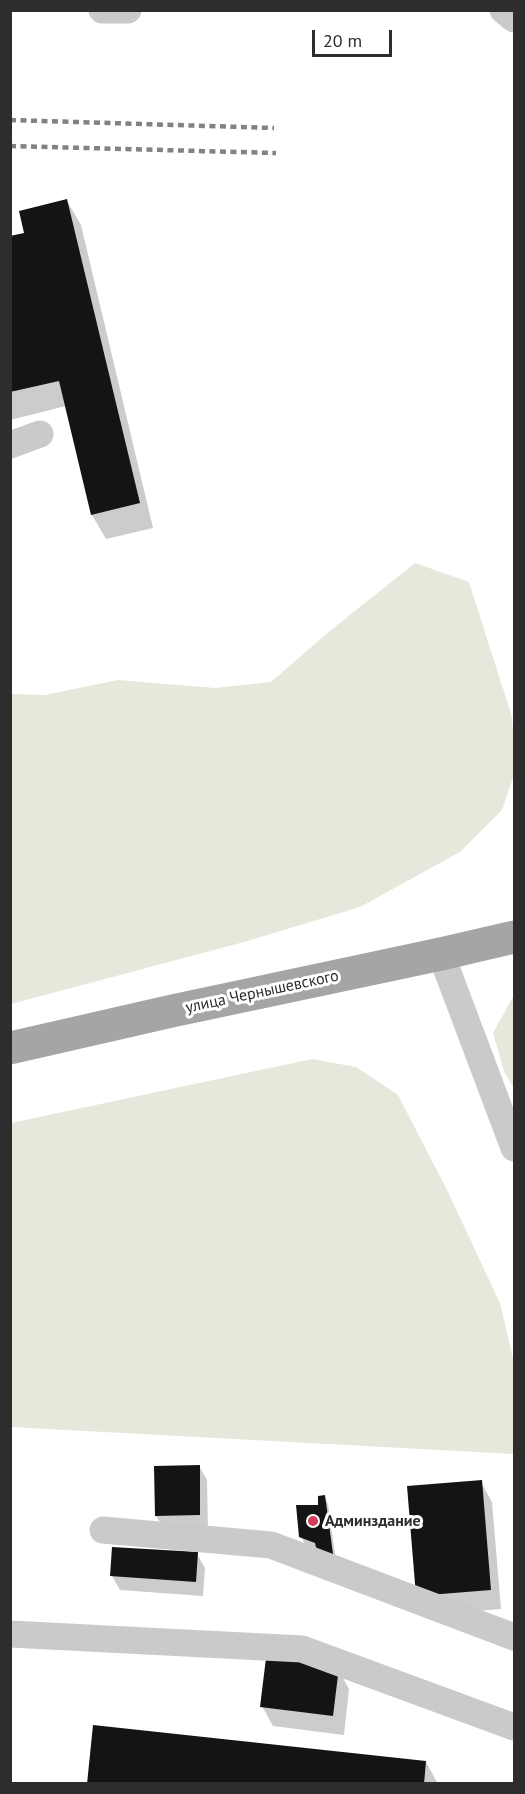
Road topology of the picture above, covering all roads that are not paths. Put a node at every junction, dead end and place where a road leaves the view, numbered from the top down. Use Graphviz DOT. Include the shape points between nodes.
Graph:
graph roads {
  1 [pos="102,10"];
  2 [pos="128,10"];
  3 [pos="503,10"];
  4 [pos="514,20"];
  5 [pos="40,434"];
  6 [pos="10,445"];
  7 [pos="514,937"];
  8 [pos="441,954"];
  9 [pos="10,1048"];
  10 [pos="506,1111"];
  11 [pos="514,1148"];
  12 [pos="103,1530"];
  13 [pos="10,1634"];
  14 [pos="514,1637"];
  15 [pos="514,1727"];
  1 -- 2 [label="street"];
  3 -- 4 [label="street"];
  5 -- 6 [label="street"];
  7 -- 8 [label="main road, улица Чернышевского"];
  8 -- 9 [label="main road, улица Чернышевского"];
  8 -- 10 [label="street"];
  10 -- 11 [label="street"];
  12 -- 14 [label="street" via="271,1545"];
  13 -- 15 [label="street" via="302,1649"];
}
